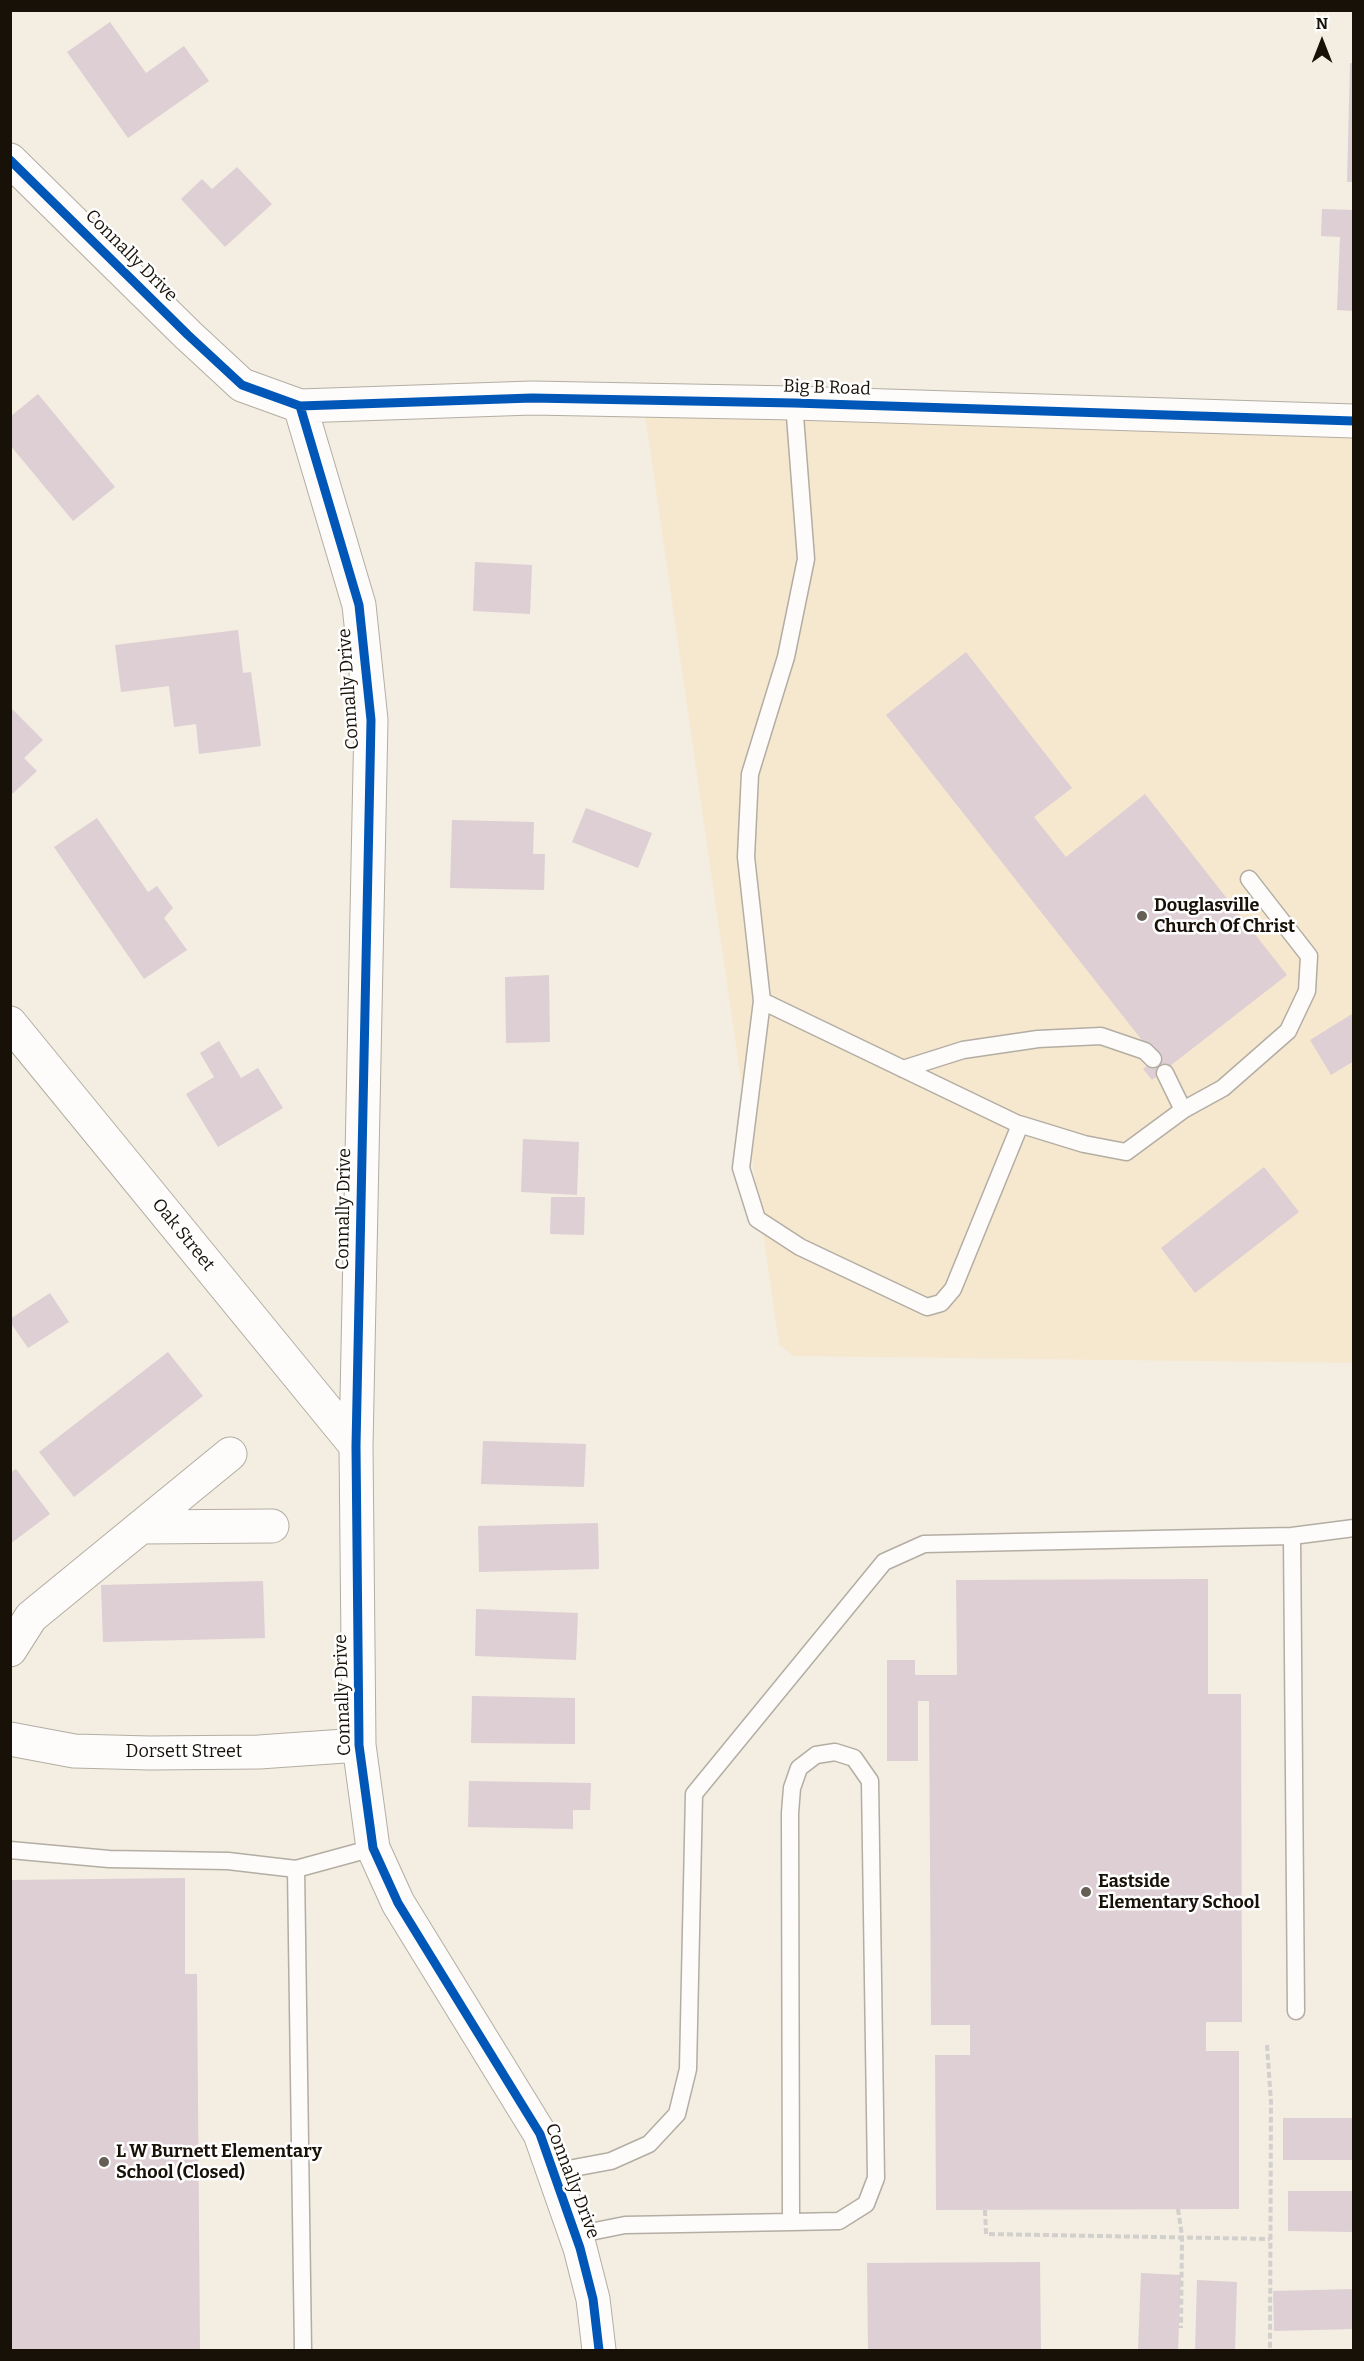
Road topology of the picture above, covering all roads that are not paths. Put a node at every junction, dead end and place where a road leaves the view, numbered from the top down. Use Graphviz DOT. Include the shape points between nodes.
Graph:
graph roads {
  1 [pos="10,160"];
  2 [pos="794,403"];
  3 [pos="300,406"];
  4 [pos="1353,421"];
  5 [pos="1249,879"];
  6 [pos="762,1001"];
  7 [pos="10,1023"];
  8 [pos="1153,1059"];
  9 [pos="903,1069"];
  10 [pos="1165,1073"];
  11 [pos="1183,1110"];
  12 [pos="1019,1124"];
  13 [pos="356,1446"];
  14 [pos="230,1454"];
  15 [pos="272,1526"];
  16 [pos="142,1527"];
  17 [pos="1353,1528"];
  18 [pos="1292,1536"];
  19 [pos="10,1650"];
  20 [pos="10,1739"];
  21 [pos="359,1745"];
  22 [pos="373,1848"];
  23 [pos="10,1850"];
  24 [pos="296,1869"];
  25 [pos="1296,2011"];
  26 [pos="552,2172"];
  27 [pos="791,2222"];
  28 [pos="575,2235"];
  29 [pos="303,2350"];
  30 [pos="599,2350"];
  1 -- 3 [label="street, Connally Drive" via="242,385"];
  2 -- 3 [label="street, Big B Road" via="532,398"];
  2 -- 4 [label="street, Big B Road"];
  2 -- 6 [label="lane" via="806,559 786,657 750,774 746,857"];
  3 -- 13 [label="street, Connally Drive" via="359,605 371,720"];
  5 -- 11 [label="lane" via="1309,956 1307,991 1288,1031 1223,1088"];
  6 -- 9 [label="lane"];
  6 -- 12 [label="lane" via="741,1168 757,1219 800,1247 927,1306 941,1304 953,1289"];
  7 -- 13 [label="street, Oak Street"];
  8 -- 9 [label="lane" via="1145,1051 1101,1036 1038,1039 963,1050"];
  9 -- 12 [label="lane"];
  10 -- 11 [label="lane"];
  11 -- 12 [label="lane" via="1126,1152"];
  13 -- 21 [label="street, Connally Drive"];
  14 -- 16 [label="street"];
  15 -- 16 [label="street"];
  16 -- 19 [label="street" via="31,1617"];
  17 -- 18 [label="lane"];
  18 -- 25 [label="lane"];
  18 -- 26 [label="lane" via="924,1544 884,1562 694,1794 688,2070 678,2114 649,2144 611,2161"];
  20 -- 21 [label="street, Dorsett Street" via="74,1751 150,1753 259,1752"];
  21 -- 22 [label="street, Connally Drive"];
  22 -- 24 [label="lane"];
  22 -- 26 [label="street, Connally Drive" via="398,1903 540,2134"];
  23 -- 24 [label="lane" via="108,1859 228,1860"];
  24 -- 29 [label="lane"];
  26 -- 28 [label="street, Connally Drive"];
  27 -- 27 [label="lane" via="792,1788 800,1768 816,1755 835,1752 854,1758 870,1781 876,2178 866,2204 838,2221"];
  27 -- 28 [label="lane" via="625,2225"];
  28 -- 30 [label="street, Connally Drive" via="592,2299"];
}
